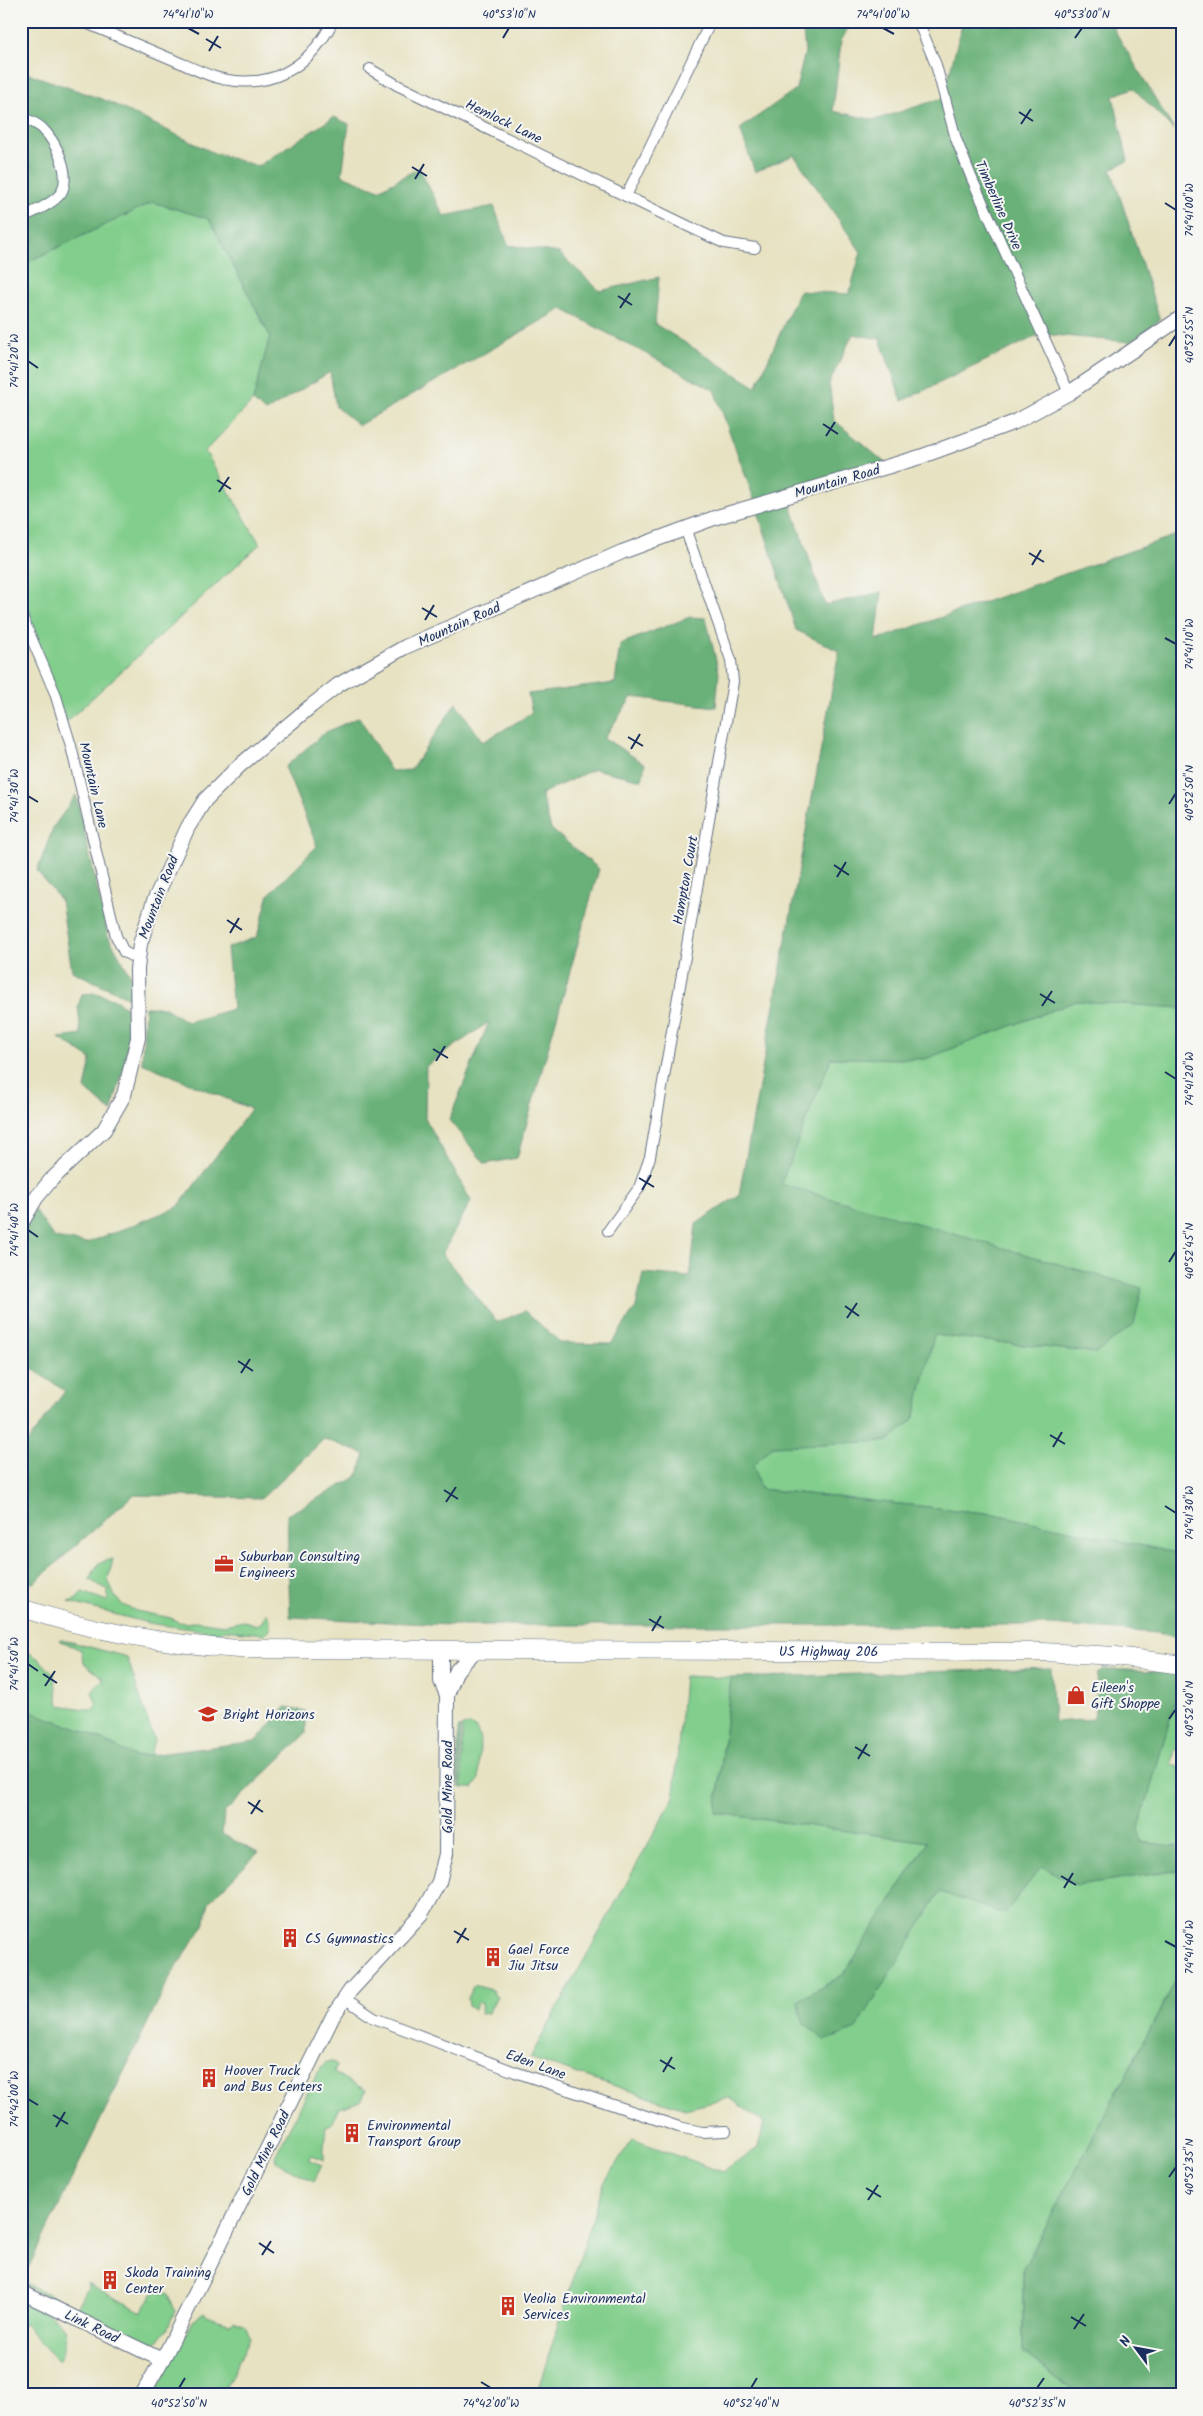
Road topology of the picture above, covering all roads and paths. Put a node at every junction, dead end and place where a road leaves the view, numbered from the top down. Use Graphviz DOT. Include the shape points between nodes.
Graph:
graph roads {
  1 [pos="81,21"];
  2 [pos="333,21"];
  3 [pos="711,21"];
  4 [pos="918,21"];
  5 [pos="370,69"];
  6 [pos="21,117"];
  7 [pos="626,196"];
  8 [pos="21,218"];
  9 [pos="754,248"];
  10 [pos="1182,317"];
  11 [pos="1069,393"];
  12 [pos="684,528"];
  13 [pos="21,614"];
  14 [pos="137,959"];
  15 [pos="21,1224"];
  16 [pos="608,1230"];
  17 [pos="21,1608"];
  18 [pos="30,1615"];
  19 [pos="441,1650"];
  20 [pos="476,1650"];
  21 [pos="1182,1665"];
  22 [pos="447,1696"];
  23 [pos="344,1998"];
  24 [pos="726,2131"];
  25 [pos="21,2292"];
  26 [pos="162,2360"];
  27 [pos="142,2395"];
  1 -- 2 [label="street" via="213,76 243,82 272,78 294,68 317,48"];
  3 -- 7 [label="street"];
  4 -- 11 [label="street, Timberline Drive" via="936,65 956,139 972,179"];
  5 -- 7 [label="street, Hemlock Lane"];
  6 -- 8 [label="street" via="35,124 50,138 64,177 63,188 57,197"];
  7 -- 9 [label="street, Hemlock Lane" via="724,243"];
  10 -- 11 [label="street, Mountain Road"];
  11 -- 12 [label="street, Mountain Road" via="1015,422 960,443"];
  12 -- 14 [label="street, Mountain Road" via="405,648 338,686 278,732 238,767 205,800 196,814 154,901"];
  12 -- 16 [label="street, Hampton Court" via="731,660 733,682 650,1157 639,1188"];
  13 -- 14 [label="street, Mountain Lane" via="55,693 71,746 116,936 124,952"];
  14 -- 15 [label="street, Mountain Road" via="138,1038 124,1095 104,1130 51,1180"];
  17 -- 18 [label="highway, US Highway 206"];
  18 -- 19 [label="highway, US Highway 206" via="190,1646 252,1650"];
  19 -- 20 [label="highway, US Highway 206"];
  19 -- 22 [label="street, Gold Mine Road" via="441,1681"];
  20 -- 21 [label="highway, US Highway 206" via="1042,1652 1116,1656"];
  20 -- 22 [label="street, Gold Mine Road" via="457,1670"];
  22 -- 23 [label="street, Gold Mine Road" via="447,1830 442,1874 421,1914"];
  23 -- 24 [label="street, Eden Lane" via="374,2018 515,2072 679,2127 702,2132"];
  23 -- 26 [label="street, Gold Mine Road"];
  25 -- 26 [label="street, Link Road"];
  26 -- 27 [label="street, Gold Mine Road"];
}
